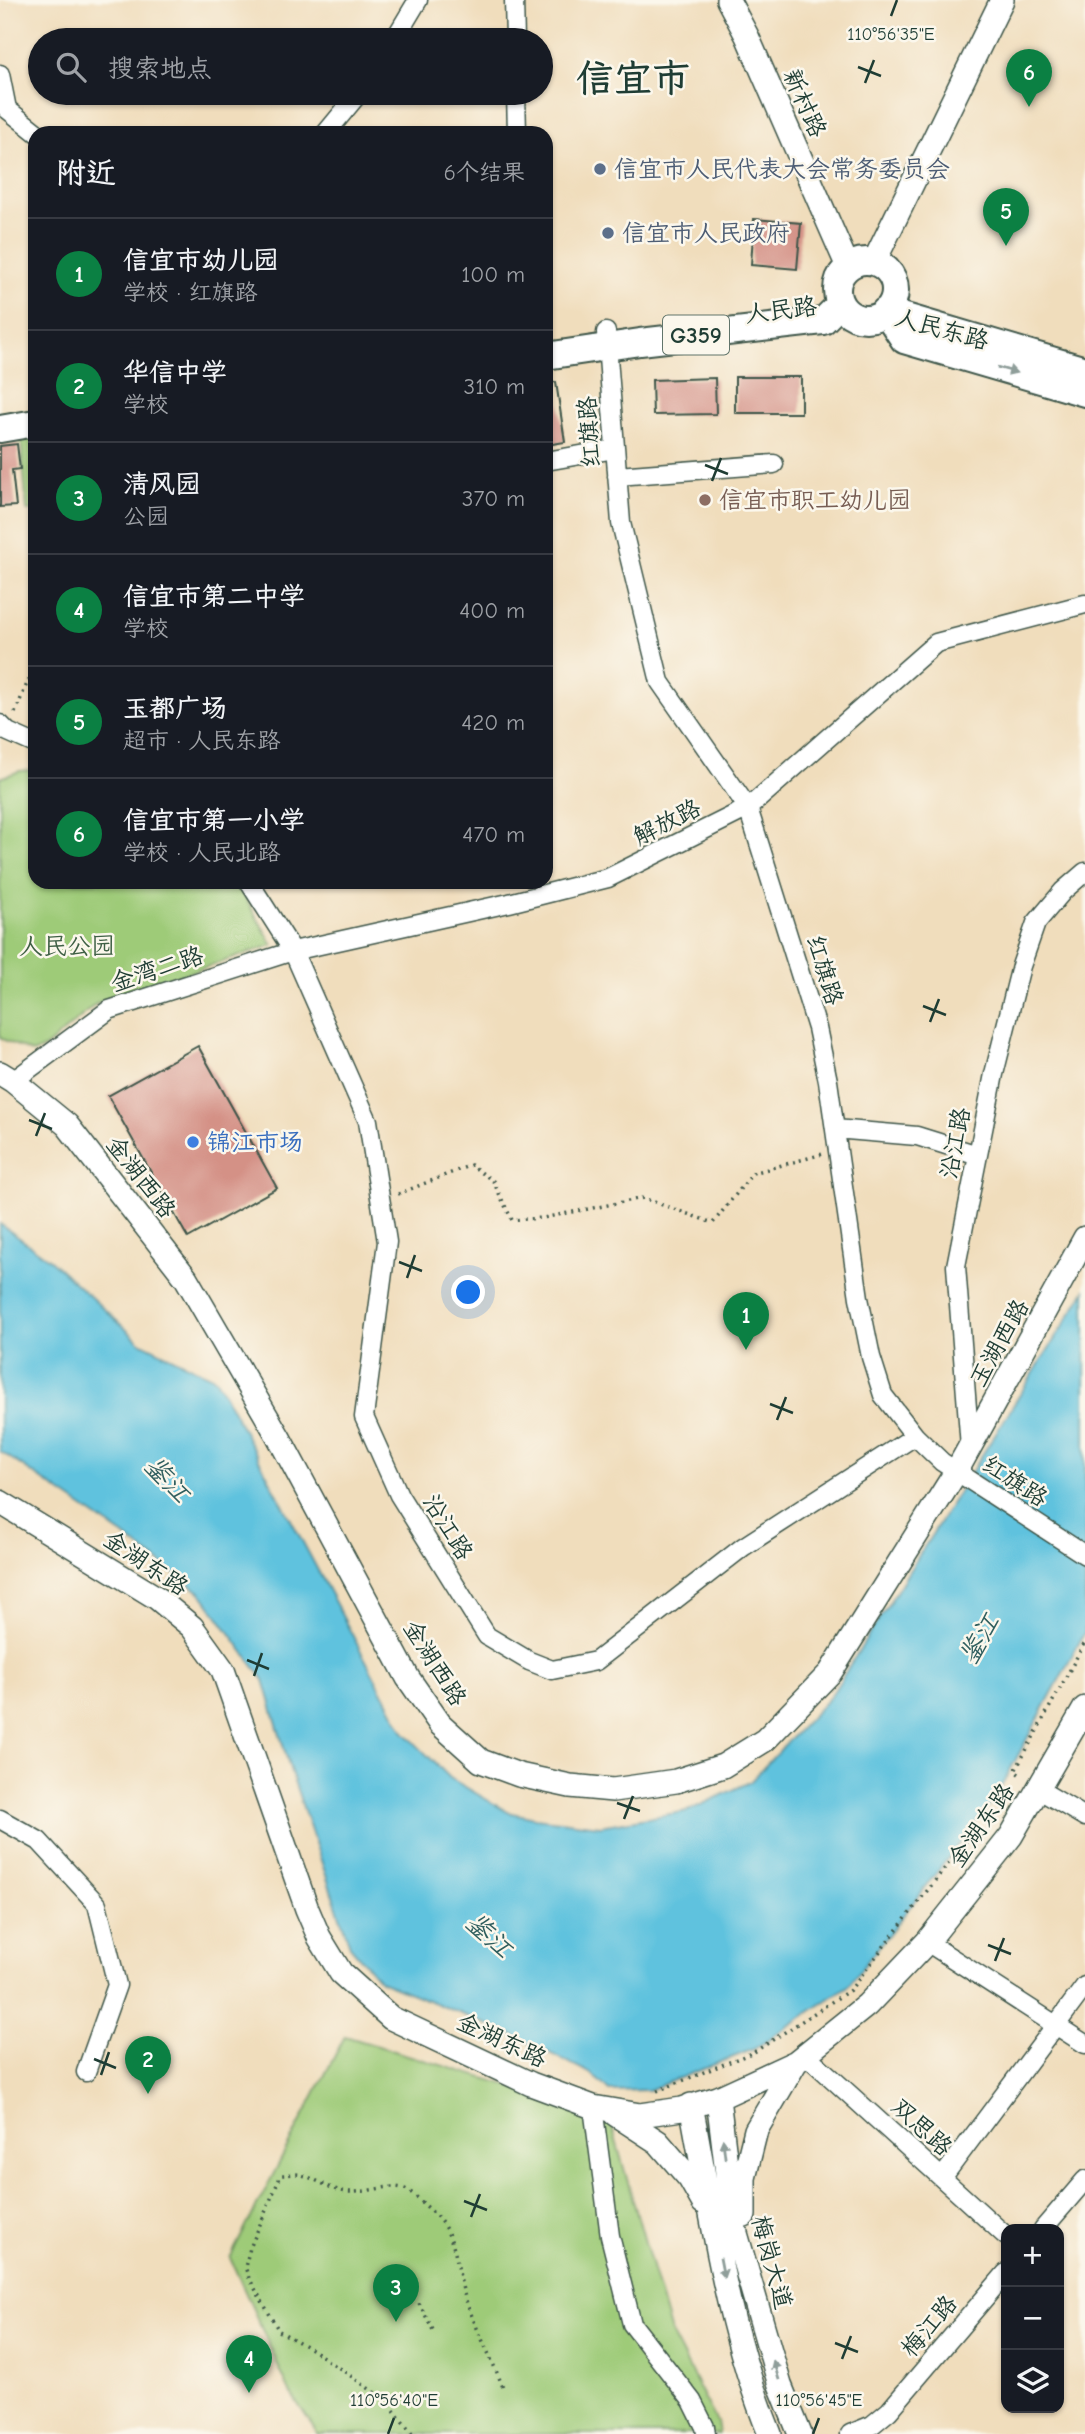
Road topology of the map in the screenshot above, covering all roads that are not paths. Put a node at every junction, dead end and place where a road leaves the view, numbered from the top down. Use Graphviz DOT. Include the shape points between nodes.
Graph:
graph roads {
  1 [pos="418,0"];
  2 [pos="514,0"];
  3 [pos="728,0"];
  4 [pos="990,0"];
  5 [pos="1002,0"];
  6 [pos="401,28"];
  7 [pos="515,28"];
  8 [pos="0,74"];
  9 [pos="349,105"];
  10 [pos="516,105"];
  11 [pos="29,126"];
  12 [pos="332,126"];
  13 [pos="517,126"];
  14 [pos="874,262"];
  15 [pos="848,267"];
  16 [pos="840,303"];
  17 [pos="885,311"];
  18 [pos="607,339"];
  19 [pos="553,341"];
  20 [pos="553,354"];
  21 [pos="1085,370"];
  22 [pos="1085,393"];
  23 [pos="28,409"];
  24 [pos="0,413"];
  25 [pos="28,424"];
  26 [pos="0,429"];
  27 [pos="615,449"];
  28 [pos="553,460"];
  29 [pos="774,464"];
  30 [pos="617,476"];
  31 [pos="1085,604"];
  32 [pos="3,732"];
  33 [pos="28,741"];
  34 [pos="748,808"];
  35 [pos="1085,872"];
  36 [pos="253,889"];
  37 [pos="293,951"];
  38 [pos="6,1077"];
  39 [pos="835,1129"];
  40 [pos="978,1155"];
  41 [pos="1085,1238"];
  42 [pos="915,1436"];
  43 [pos="970,1447"];
  44 [pos="956,1472"];
  45 [pos="3,1510"];
  46 [pos="1085,1555"];
  47 [pos="1085,1708"];
  48 [pos="1038,1789"];
  49 [pos="1085,1817"];
  50 [pos="0,1819"];
  51 [pos="927,1942"];
  52 [pos="1085,1986"];
  53 [pos="1056,2025"];
  54 [pos="1085,2044"];
  55 [pos="801,2058"];
  56 [pos="86,2073"];
  57 [pos="718,2098"];
  58 [pos="691,2105"];
  59 [pos="601,2109"];
  60 [pos="942,2178"];
  61 [pos="1085,2180"];
  62 [pos="713,2219"];
  63 [pos="1047,2224"];
  64 [pos="1001,2231"];
  65 [pos="744,2264"];
  66 [pos="1001,2279"];
  67 [pos="889,2412"];
  68 [pos="706,2434"];
  69 [pos="770,2434"];
  70 [pos="800,2434"];
  71 [pos="850,2434"];
  72 [pos="876,2434"];
  1 -- 6 [label="street"];
  2 -- 7 [label="street"];
  3 -- 15 [label="main road, 新村路"];
  4 -- 14 [label="main road" via="878,232"];
  5 -- 14 [label="main road"];
  8 -- 11 [label="street" via="8,109"];
  9 -- 12 [label="street"];
  10 -- 13 [label="street"];
  14 -- 15 [label="highway"];
  14 -- 17 [label="highway" via="889,272 893,281 893,299"];
  15 -- 16 [label="highway" via="836,290"];
  16 -- 17 [label="highway" via="857,318"];
  16 -- 18 [label="highway, 人民路 / G359"];
  17 -- 21 [label="highway, 人民东路"];
  17 -- 22 [label="highway, 人民东路, one-way" via="904,340"];
  18 -- 19 [label="highway, 人民路 / G359"];
  18 -- 20 [label="highway, 人民路 / G359"];
  18 -- 27 [label="street, 红旗路"];
  23 -- 24 [label="highway"];
  25 -- 26 [label="highway"];
  27 -- 28 [label="street"];
  27 -- 30 [label="street, 红旗路"];
  29 -- 30 [label="street"];
  30 -- 34 [label="street, 红旗路" via="621,523 660,682"];
  31 -- 34 [label="street, 解放路" via="936,643"];
  32 -- 33 [label="street"];
  34 -- 37 [label="street, 解放路" via="608,878"];
  34 -- 39 [label="street, 红旗路" via="817,1028"];
  35 -- 40 [label="street, 沿江路" via="1036,923 1021,965"];
  36 -- 37 [label="street"];
  37 -- 38 [label="street, 金湾二路" via="109,1010"];
  37 -- 42 [label="street, 沿江路" via="368,1121 387,1242 364,1417 399,1495 487,1636 552,1670 596,1661 743,1547"];
  38 -- 44 [label="main road, 金湖西路" via="67,1125 186,1278 278,1436 408,1678 440,1724 481,1761 519,1775 613,1790 676,1781 723,1766 765,1740 830,1673"];
  39 -- 40 [label="street" via="917,1136"];
  39 -- 42 [label="street, 红旗路" via="870,1357 883,1395"];
  40 -- 43 [label="street, 沿江路" via="956,1266"];
  41 -- 43 [label="main road, 玉湖西路"];
  42 -- 44 [label="street, 红旗路"];
  43 -- 44 [label="main road, 玉湖西路"];
  44 -- 46 [label="street, 红旗路"];
  45 -- 59 [label="main road, 金湖东路" via="157,1598 192,1627 223,1670 307,1909 341,1973 391,2018 531,2084"];
  47 -- 48 [label="main road, 金湖东路"];
  48 -- 49 [label="street"];
  48 -- 51 [label="main road, 金湖东路" via="1011,1836"];
  50 -- 56 [label="street" via="39,1841 97,1904 117,1985"];
  51 -- 53 [label="street"];
  51 -- 55 [label="main road, 金湖东路" via="867,2005"];
  52 -- 53 [label="street"];
  53 -- 54 [label="street"];
  53 -- 60 [label="street"];
  55 -- 57 [label="main road, 金湖东路"];
  55 -- 60 [label="street, 双思路"];
  55 -- 65 [label="main road" via="755,2130 744,2178"];
  57 -- 58 [label="main road, 金湖东路"];
  65 -- 57 [label="main road, 梅岗大道, one-way" via="733,2223"];
  58 -- 59 [label="main road, 金湖东路" via="640,2115"];
  58 -- 62 [label="main road, 梅岗大道"];
  59 -- 62 [label="main road" via="659,2142 690,2179"];
  59 -- 68 [label="street" via="610,2236 632,2324 692,2401"];
  60 -- 64 [label="street, 双思路"];
  61 -- 63 [label="street"];
  62 -- 69 [label="main road, 梅岗大道, one-way" via="753,2393"];
  70 -- 65 [label="main road, 梅岗大道, one-way" via="780,2385"];
  66 -- 67 [label="street, 梅江路"];
  67 -- 71 [label="street"];
  67 -- 72 [label="street"];
}
